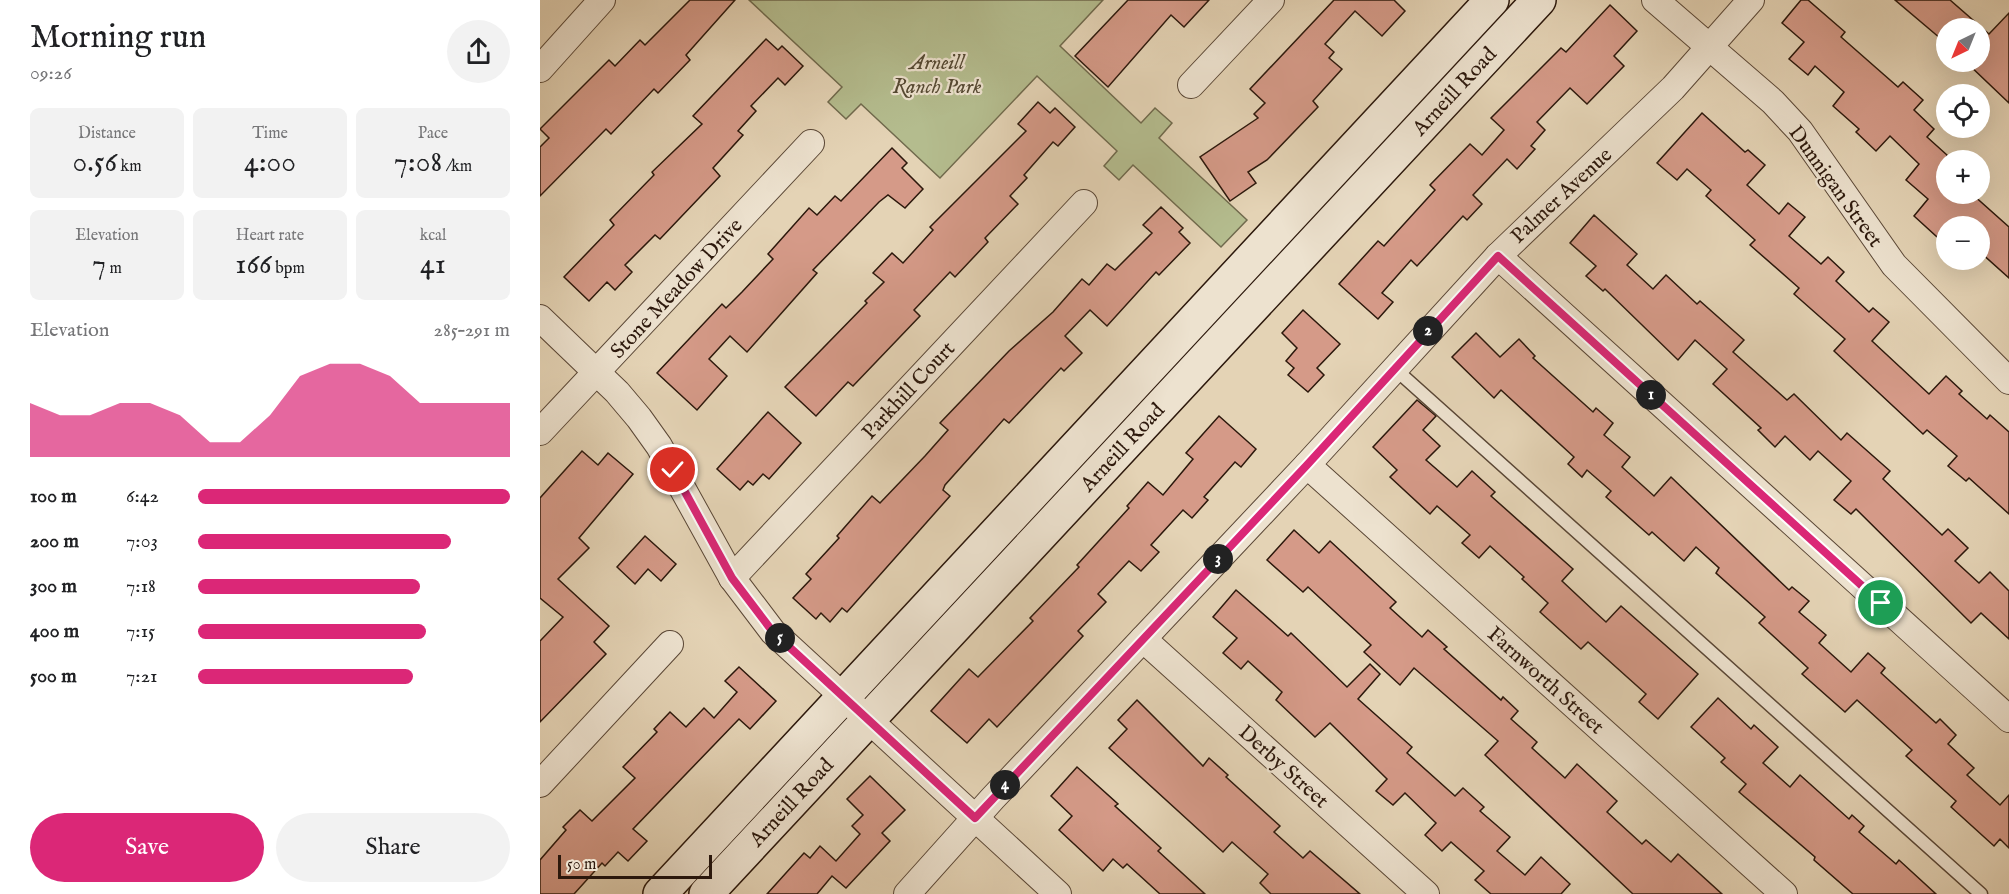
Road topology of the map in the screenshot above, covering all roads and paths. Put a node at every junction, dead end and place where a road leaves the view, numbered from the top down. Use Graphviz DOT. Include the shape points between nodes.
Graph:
graph roads {
  1 [pos="602,0"];
  2 [pos="1271,0"];
  3 [pos="1492,0"];
  4 [pos="1539,0"];
  5 [pos="1655,0"];
  6 [pos="1751,0"];
  7 [pos="1709,48"];
  8 [pos="540,69"];
  9 [pos="1191,86"];
  10 [pos="810,143"];
  11 [pos="1084,203"];
  12 [pos="1498,256"];
  13 [pos="540,318"];
  14 [pos="1394,368"];
  15 [pos="596,373"];
  16 [pos="2009,381"];
  17 [pos="540,432"];
  18 [pos="1307,465"];
  19 [pos="732,578"];
  20 [pos="1143,639"];
  21 [pos="670,644"];
  22 [pos="855,709"];
  23 [pos="2009,718"];
  24 [pos="541,782"];
  25 [pos="975,818"];
  26 [pos="660,894"];
  27 [pos="706,894"];
  28 [pos="907,894"];
  29 [pos="1058,894"];
  30 [pos="1426,894"];
  31 [pos="1784,894"];
  32 [pos="1981,894"];
  1 -- 8 [label="street"];
  2 -- 9 [label="street"];
  3 -- 22 [label="main road, Arneill Road" via="1290,214"];
  4 -- 22 [label="main road, Arneill Road"];
  5 -- 7 [label="street, Dunnigan Street"];
  6 -- 7 [label="street, Palmer Avenue"];
  7 -- 12 [label="street, Palmer Avenue" via="1673,88"];
  7 -- 16 [label="street, Dunnigan Street" via="1773,102 1800,131 1894,265"];
  10 -- 15 [label="street, Stone Meadow Drive"];
  11 -- 19 [label="street, Parkhill Court"];
  12 -- 14 [label="street, Palmer Avenue"];
  12 -- 23 [label="street"];
  13 -- 15 [label="street"];
  14 -- 18 [label="street, Palmer Avenue"];
  14 -- 32 [label="lane"];
  15 -- 17 [label="street, Stone Meadow Drive"];
  15 -- 19 [label="street" via="618,392 660,446"];
  18 -- 20 [label="street, Palmer Avenue"];
  18 -- 31 [label="street, Farnworth Street"];
  19 -- 22 [label="street" via="773,632"];
  20 -- 25 [label="street, Palmer Avenue"];
  20 -- 30 [label="street, Derby Street"];
  21 -- 24 [label="street"];
  22 -- 25 [label="street"];
  22 -- 26 [label="main road, Arneill Road"];
  22 -- 27 [label="main road, Arneill Road"];
  25 -- 28 [label="street, Palmer Avenue"];
  25 -- 29 [label="street"];
}
